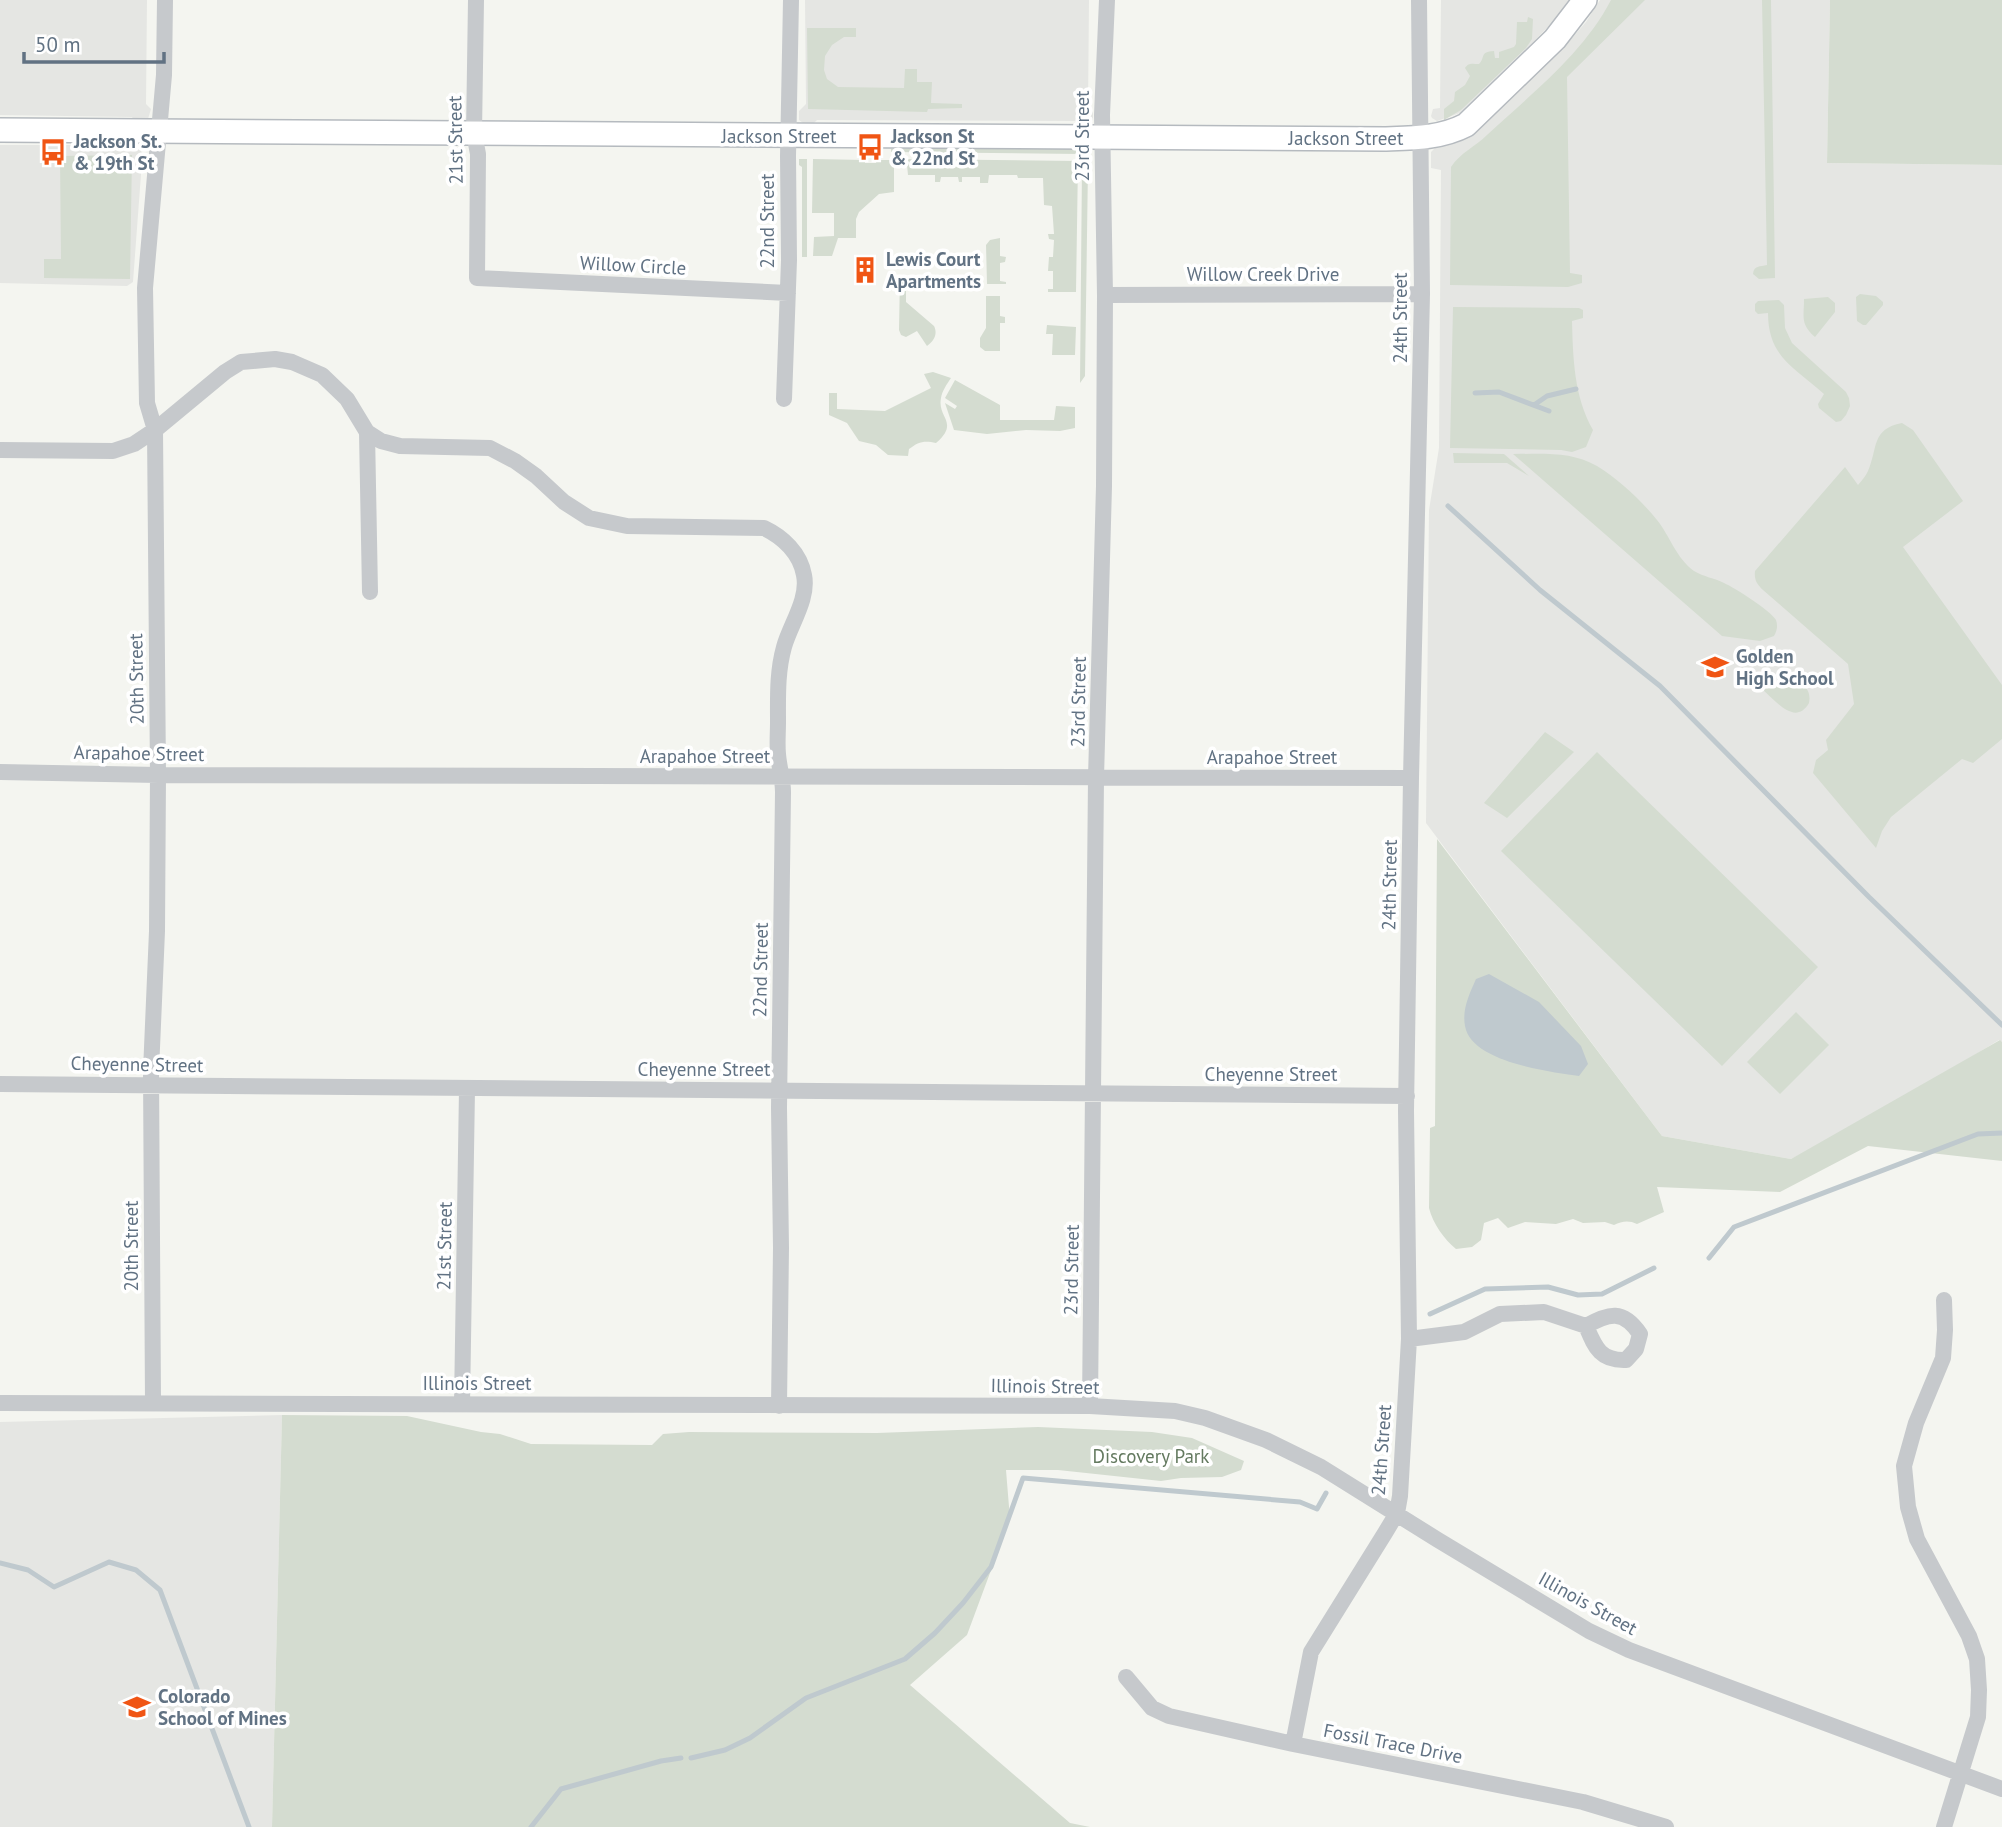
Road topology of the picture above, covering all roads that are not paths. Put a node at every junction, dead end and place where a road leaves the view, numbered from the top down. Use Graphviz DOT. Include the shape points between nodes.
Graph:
graph roads {
  1 [pos="165,0"];
  2 [pos="476,0"];
  3 [pos="791,0"];
  4 [pos="1107,0"];
  5 [pos="1419,0"];
  6 [pos="1585,0"];
  7 [pos="0,130"];
  8 [pos="158,131"];
  9 [pos="474,132"];
  10 [pos="789,136"];
  11 [pos="1102,136"];
  12 [pos="1420,138"];
  13 [pos="477,278"];
  14 [pos="788,293"];
  15 [pos="1422,294"];
  16 [pos="1105,295"];
  17 [pos="785,399"];
  18 [pos="155,430"];
  19 [pos="368,432"];
  20 [pos="0,450"];
  21 [pos="369,592"];
  22 [pos="0,772"];
  23 [pos="158,775"];
  24 [pos="783,778"];
  25 [pos="1096,778"];
  26 [pos="1411,778"];
  27 [pos="0,1084"];
  28 [pos="152,1085"];
  29 [pos="467,1089"];
  30 [pos="779,1090"];
  31 [pos="1093,1093"];
  32 [pos="1407,1096"];
  33 [pos="1944,1300"];
  34 [pos="1586,1326"];
  35 [pos="1409,1339"];
  36 [pos="153,1402"];
  37 [pos="0,1403"];
  38 [pos="462,1404"];
  39 [pos="779,1406"];
  40 [pos="1090,1406"];
  41 [pos="1397,1513"];
  42 [pos="1126,1677"];
  43 [pos="1293,1744"];
  44 [pos="1961,1774"];
  45 [pos="2002,1789"];
  46 [pos="1666,1827"];
  47 [pos="1944,1827"];
  1 -- 8 [label="street, 20th Street"];
  2 -- 9 [label="street, 21st Street"];
  3 -- 10 [label="street, 22nd Street"];
  4 -- 11 [label="street, 23rd Street"];
  5 -- 12 [label="street, 24th Street"];
  6 -- 12 [label="main road, Jackson Street" via="1555,39 1466,125"];
  7 -- 8 [label="main road, Jackson Street"];
  8 -- 9 [label="main road, Jackson Street"];
  8 -- 18 [label="street, 20th Street" via="145,288 147,403"];
  9 -- 10 [label="main road, Jackson Street"];
  9 -- 13 [label="street, 21st Street" via="478,154"];
  10 -- 11 [label="main road, Jackson Street"];
  10 -- 14 [label="street, 22nd Street"];
  11 -- 12 [label="main road, Jackson Street"];
  11 -- 16 [label="street, 23rd Street"];
  12 -- 15 [label="street, 24th Street"];
  13 -- 14 [label="street, Willow Circle"];
  14 -- 17 [label="street, 22nd Street"];
  15 -- 16 [label="street, Willow Creek Drive"];
  15 -- 26 [label="street, 24th Street"];
  16 -- 25 [label="street, 23rd Street"];
  18 -- 19 [label="street" via="225,372 242,362 275,359 322,375 347,398"];
  18 -- 20 [label="street" via="113,451"];
  18 -- 23 [label="street, 20th Street"];
  19 -- 21 [label="street"];
  19 -- 24 [label="street, 22nd Street" via="381,442 400,446 490,448 515,461 589,517 627,526 764,528 788,544 805,577 804,594 779,670 778,755"];
  22 -- 23 [label="street, Arapahoe Street"];
  23 -- 24 [label="street, Arapahoe Street"];
  23 -- 28 [label="street, 20th Street"];
  24 -- 25 [label="street, Arapahoe Street"];
  24 -- 30 [label="street, 22nd Street"];
  25 -- 26 [label="street, Arapahoe Street"];
  25 -- 31 [label="street, 23rd Street"];
  26 -- 32 [label="street, 24th Street"];
  27 -- 28 [label="street, Cheyenne Street"];
  28 -- 29 [label="street, Cheyenne Street"];
  28 -- 36 [label="street, 20th Street"];
  29 -- 30 [label="street, Cheyenne Street"];
  29 -- 38 [label="street, 21st Street"];
  30 -- 31 [label="street, Cheyenne Street"];
  30 -- 39 [label="street, 22nd Street"];
  31 -- 32 [label="street, Cheyenne Street"];
  31 -- 40 [label="street, 23rd Street"];
  32 -- 35 [label="street, 24th Street"];
  33 -- 44 [label="street" via="1943,1358 1904,1466 1917,1539 1977,1659 1978,1717"];
  34 -- 35 [label="street" via="1544,1312 1500,1314 1465,1332"];
  35 -- 41 [label="street, 24th Street"];
  36 -- 37 [label="street, Illinois Street"];
  36 -- 38 [label="street, Illinois Street"];
  38 -- 39 [label="street, Illinois Street"];
  39 -- 40 [label="street, Illinois Street"];
  40 -- 41 [label="street, Illinois Street" via="1175,1411 1235,1428 1321,1467"];
  41 -- 43 [label="street, 24th Street" via="1311,1652"];
  41 -- 44 [label="street, Illinois Street" via="1589,1631 1629,1650"];
  42 -- 43 [label="street, Fossil Trace Drive" via="1152,1708 1168,1716"];
  43 -- 46 [label="street, Fossil Trace Drive" via="1583,1802"];
  44 -- 45 [label="street, Illinois Street"];
  44 -- 47 [label="street"];
}
